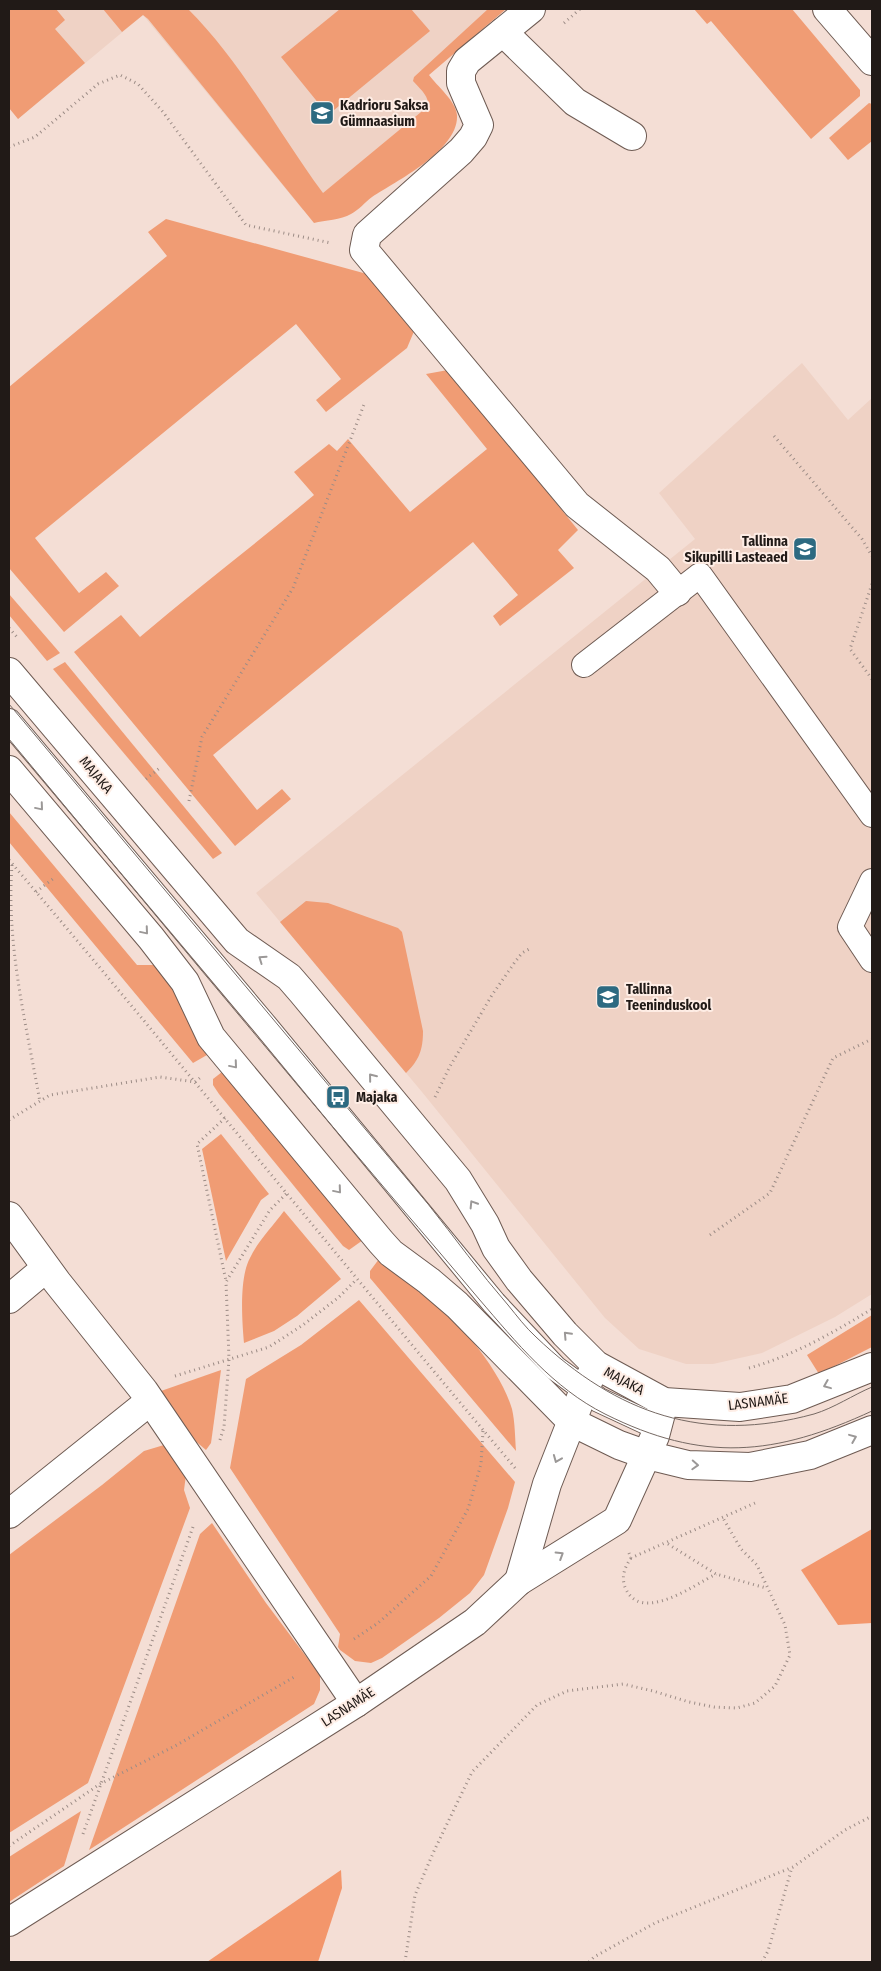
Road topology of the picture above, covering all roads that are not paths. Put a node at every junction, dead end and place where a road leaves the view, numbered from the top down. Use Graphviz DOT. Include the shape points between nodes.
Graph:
graph roads {
  1 [pos="531,9"];
  2 [pos="828,9"];
  3 [pos="503,32"];
  4 [pos="872,61"];
  5 [pos="632,136"];
  6 [pos="677,592"];
  7 [pos="584,665"];
  8 [pos="9,672"];
  9 [pos="9,721"];
  10 [pos="9,770"];
  11 [pos="872,815"];
  12 [pos="872,881"];
  13 [pos="872,960"];
  14 [pos="9,1216"];
  15 [pos="46,1268"];
  16 [pos="9,1299"];
  17 [pos="596,1366"];
  18 [pos="872,1367"];
  19 [pos="584,1390"];
  20 [pos="147,1396"];
  21 [pos="660,1415"];
  22 [pos="572,1422"];
  23 [pos="872,1430"];
  24 [pos="647,1455"];
  25 [pos="9,1514"];
  26 [pos="518,1581"];
  27 [pos="356,1702"];
  28 [pos="9,1922"];
  1 -- 3 [label="street"];
  2 -- 4 [label="street"];
  3 -- 5 [label="street" via="575,102"];
  3 -- 6 [label="street" via="467,61 461,72 461,83 479,125 473,137 367,235 364,250 577,505 658,569"];
  6 -- 7 [label="lane"];
  6 -- 11 [label="lane" via="700,575"];
  17 -- 8 [label="street, MAJAKA, one-way" via="519,1280 496,1248 458,1180 302,992 289,977 237,941"];
  9 -- 19 [label="lane" via="494,1302 555,1368"];
  10 -- 22 [label="street, one-way" via="151,938 185,982 210,1037 381,1242 457,1305"];
  12 -- 13 [label="lane" via="850,927"];
  14 -- 15 [label="street"];
  15 -- 16 [label="street"];
  15 -- 20 [label="street"];
  17 -- 19 [label="street"];
  17 -- 21 [label="street, MAJAKA"];
  18 -- 21 [label="street, LASNAMÄE, one-way" via="784,1400"];
  19 -- 21 [label="lane" via="599,1400"];
  19 -- 22 [label="street"];
  20 -- 25 [label="street"];
  20 -- 27 [label="street"];
  21 -- 24 [label="street, LASNAMÄE"];
  22 -- 24 [label="street"];
  22 -- 26 [label="street, one-way" via="547,1484"];
  24 -- 23 [label="street, one-way" via="688,1465 750,1467 810,1455"];
  26 -- 24 [label="street, LASNAMÄE, one-way" via="617,1520"];
  26 -- 27 [label="street, LASNAMÄE" via="475,1622"];
  27 -- 28 [label="street, LASNAMÄE"];
}
